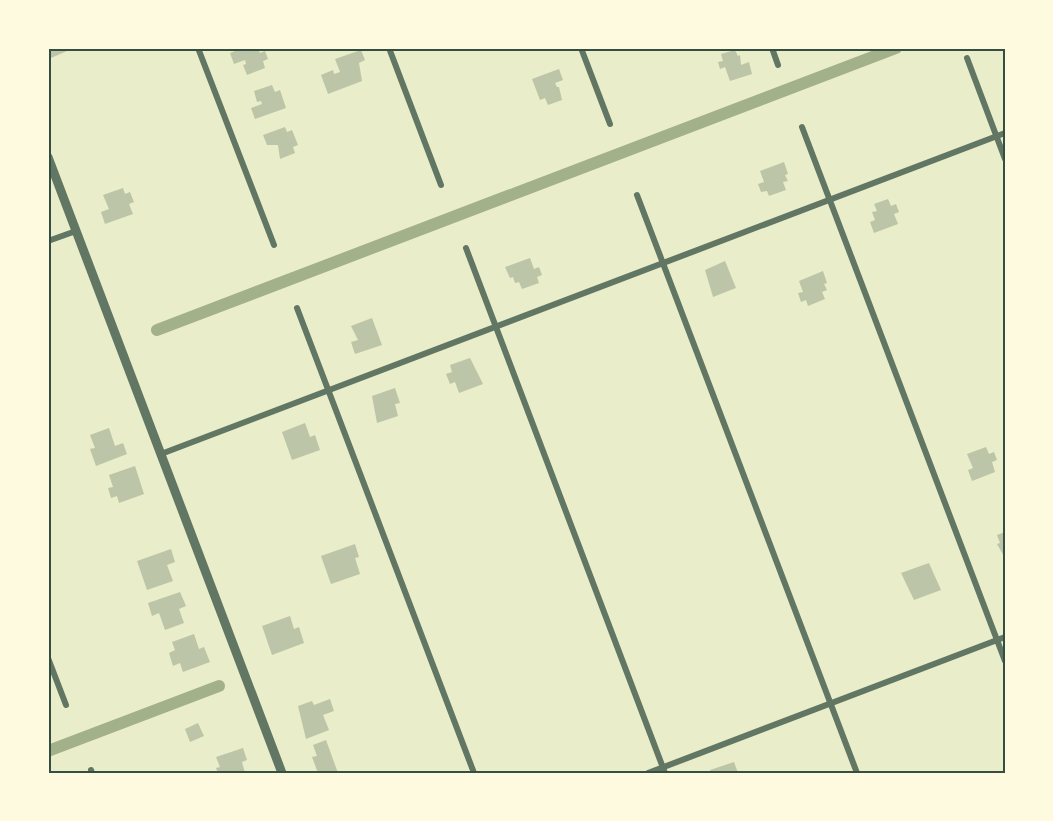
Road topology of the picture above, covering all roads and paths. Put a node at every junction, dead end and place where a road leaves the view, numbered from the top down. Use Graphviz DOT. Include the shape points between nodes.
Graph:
graph roads {
  1 [pos="198,48"];
  2 [pos="389,48"];
  3 [pos="581,48"];
  4 [pos="772,48"];
  5 [pos="967,58"];
  6 [pos="778,64"];
  7 [pos="610,124"];
  8 [pos="802,127"];
  9 [pos="1005,133"];
  10 [pos="996,136"];
  11 [pos="48,157"];
  12 [pos="1005,159"];
  13 [pos="441,185"];
  14 [pos="637,195"];
  15 [pos="830,199"];
  16 [pos="76,231"];
  17 [pos="48,241"];
  18 [pos="274,245"];
  19 [pos="466,249"];
  20 [pos="662,263"];
  21 [pos="297,308"];
  22 [pos="495,326"];
  23 [pos="328,390"];
  24 [pos="161,454"];
  25 [pos="1005,637"];
  26 [pos="997,640"];
  27 [pos="48,658"];
  28 [pos="1005,661"];
  29 [pos="830,704"];
  30 [pos="66,705"];
  31 [pos="664,770"];
  32 [pos="282,773"];
  33 [pos="474,773"];
  34 [pos="648,773"];
  35 [pos="857,773"];
  1 -- 18 [label="street"];
  2 -- 13 [label="street"];
  3 -- 7 [label="street"];
  4 -- 6 [label="street"];
  5 -- 10 [label="street"];
  8 -- 15 [label="street"];
  9 -- 10 [label="street"];
  10 -- 12 [label="street"];
  10 -- 15 [label="street"];
  11 -- 16 [label="street"];
  14 -- 20 [label="street"];
  15 -- 20 [label="street"];
  15 -- 26 [label="street"];
  16 -- 17 [label="street"];
  16 -- 24 [label="street"];
  19 -- 22 [label="street"];
  20 -- 22 [label="street"];
  20 -- 29 [label="street"];
  21 -- 23 [label="street"];
  22 -- 23 [label="street"];
  22 -- 31 [label="street"];
  23 -- 24 [label="street"];
  23 -- 33 [label="street"];
  24 -- 32 [label="street"];
  25 -- 26 [label="street"];
  26 -- 28 [label="street"];
  26 -- 29 [label="street"];
  27 -- 30 [label="street"];
  29 -- 31 [label="street"];
  29 -- 35 [label="street"];
  31 -- 34 [label="street"];
}
